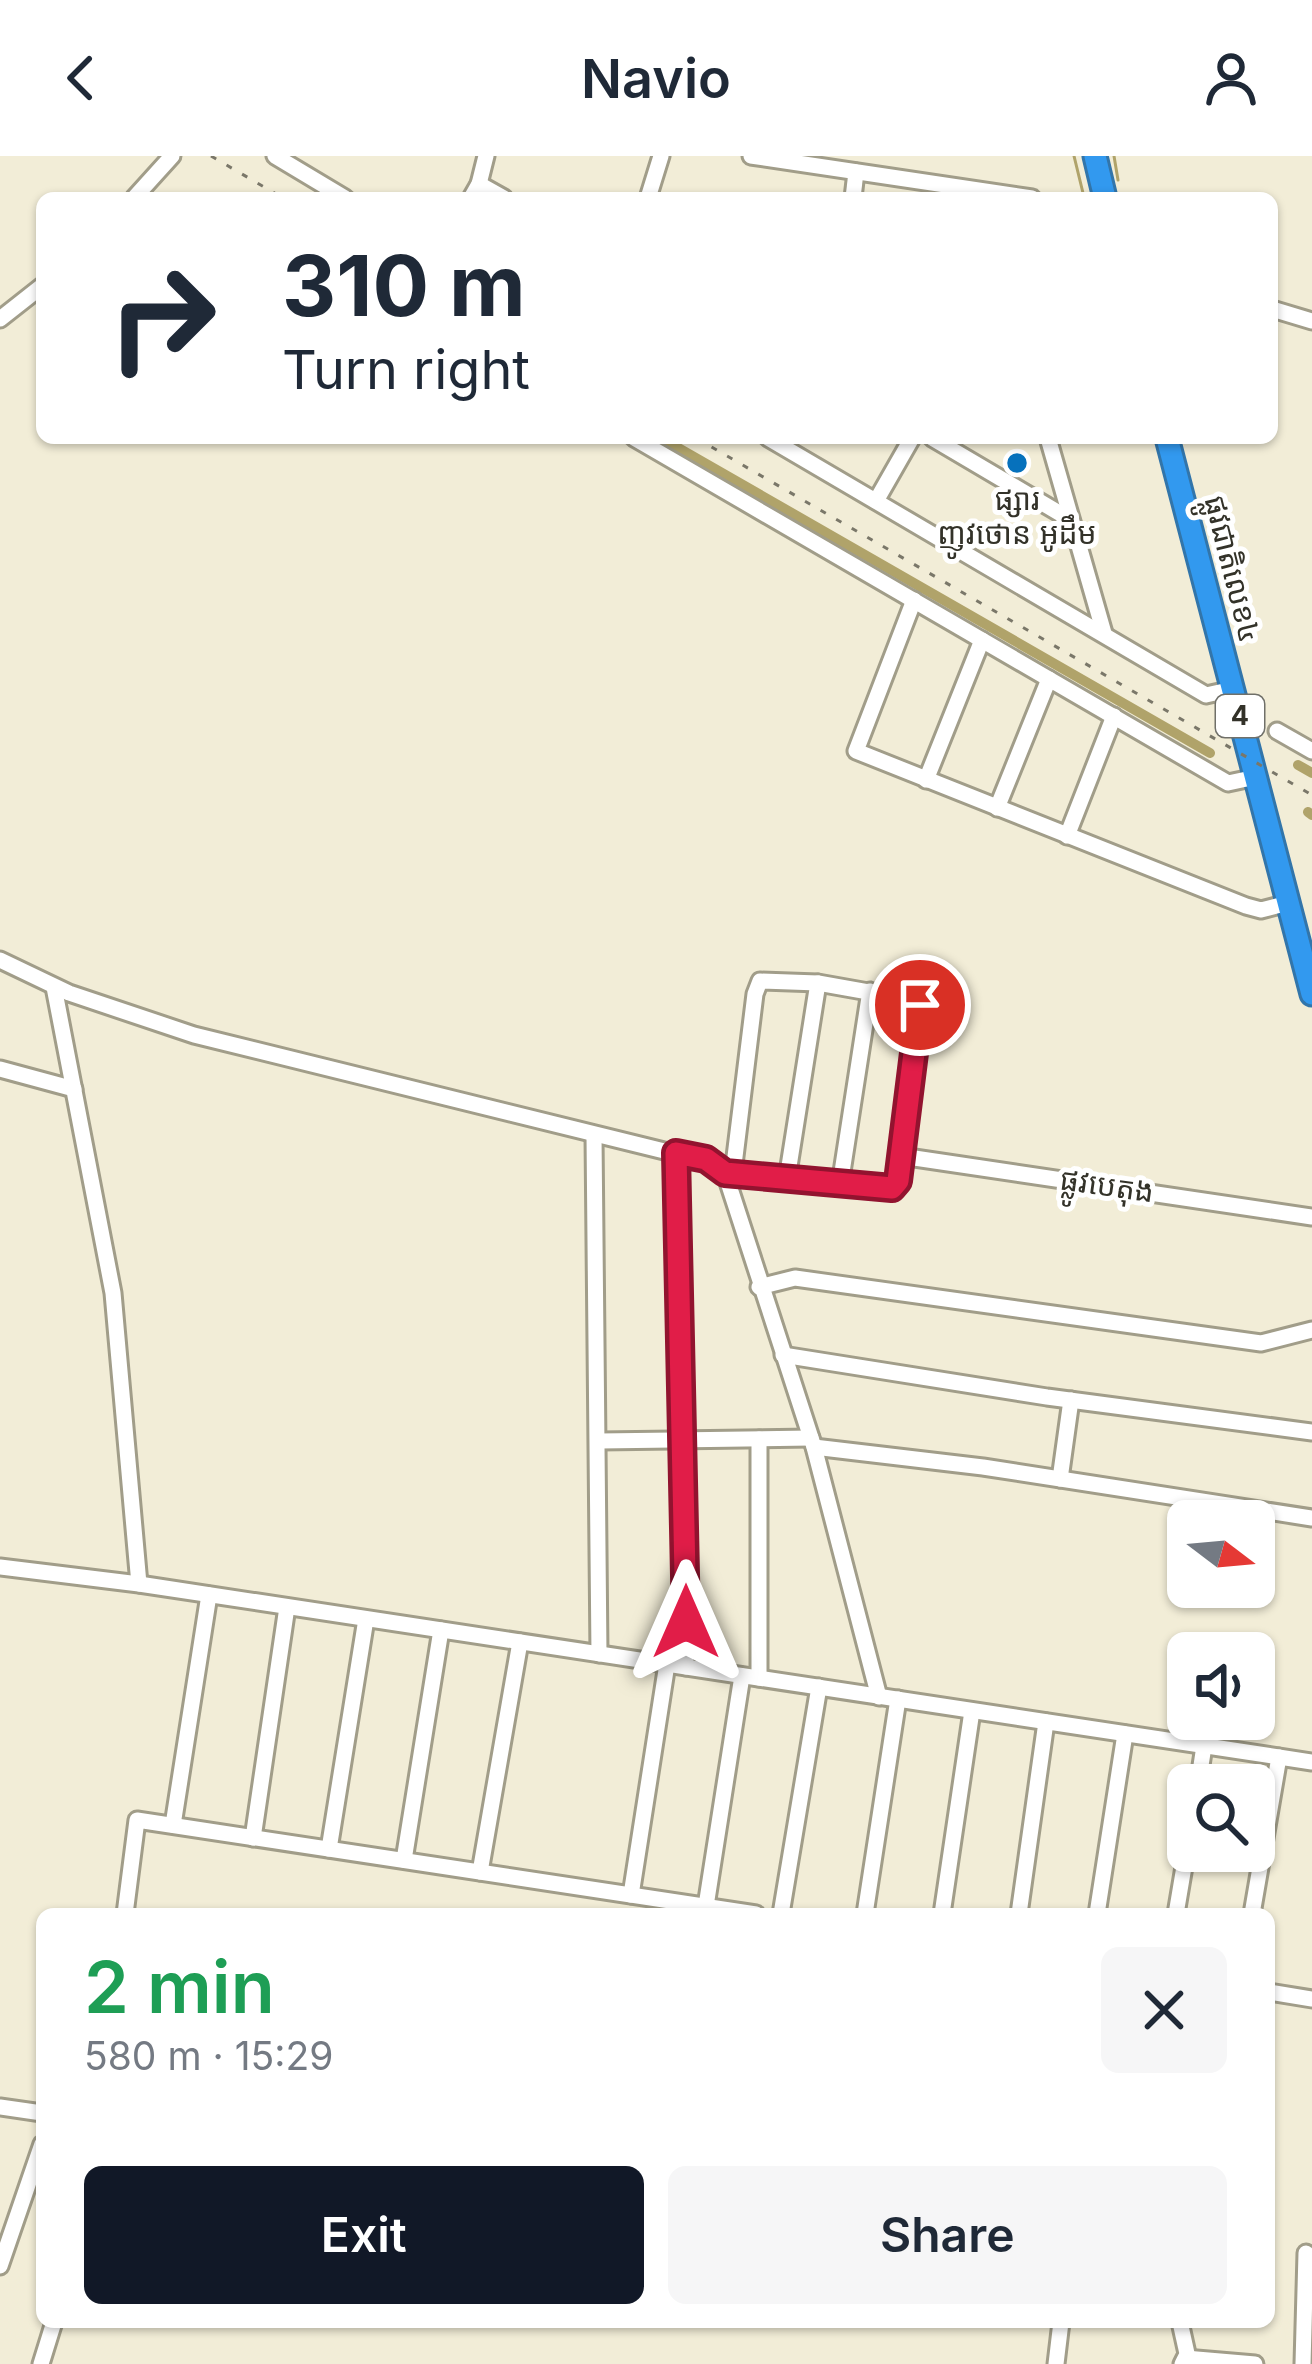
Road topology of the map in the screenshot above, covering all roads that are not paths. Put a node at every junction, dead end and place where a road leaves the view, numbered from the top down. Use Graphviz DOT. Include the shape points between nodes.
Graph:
graph roads {
  1 [pos="172,156"];
  2 [pos="274,156"];
  3 [pos="486,156"];
  4 [pos="661,156"];
  5 [pos="751,156"];
  6 [pos="1095,156"];
  7 [pos="856,172"];
  8 [pos="475,191"];
  9 [pos="139,192"];
  10 [pos="335,192"];
  11 [pos="650,192"];
  12 [pos="854,192"];
  13 [pos="976,192"];
  14 [pos="1104,192"];
  15 [pos="36,291"];
  16 [pos="1278,311"];
  17 [pos="0,319"];
  18 [pos="1312,321"];
  19 [pos="644,444"];
  20 [pos="777,444"];
  21 [pos="909,444"];
  22 [pos="942,444"];
  23 [pos="1050,444"];
  24 [pos="1169,444"];
  25 [pos="876,502"];
  26 [pos="1071,520"];
  27 [pos="914,600"];
  28 [pos="1104,633"];
  29 [pos="982,640"];
  30 [pos="1049,679"];
  31 [pos="1233,688"];
  32 [pos="1114,716"];
  33 [pos="1276,731"];
  34 [pos="1312,751"];
  35 [pos="1256,777"];
  36 [pos="926,779"];
  37 [pos="998,808"];
  38 [pos="1067,836"];
  39 [pos="1288,903"];
  40 [pos="0,960"];
  41 [pos="818,983"];
  42 [pos="55,987"];
  43 [pos="869,991"];
  44 [pos="1312,994"];
  45 [pos="0,1069"];
  46 [pos="74,1089"];
  47 [pos="594,1136"];
  48 [pos="676,1153"];
  49 [pos="901,1156"];
  50 [pos="729,1173"];
  51 [pos="787,1179"];
  52 [pos="840,1185"];
  53 [pos="1312,1216"];
  54 [pos="759,1286"];
  55 [pos="1312,1330"];
  56 [pos="783,1355"];
  57 [pos="1071,1400"];
  58 [pos="1312,1432"];
  59 [pos="759,1438"];
  60 [pos="684,1440"];
  61 [pos="600,1441"];
  62 [pos="813,1443"];
  63 [pos="1060,1479"];
  64 [pos="1312,1518"];
  65 [pos="0,1567"];
  66 [pos="140,1584"];
  67 [pos="209,1595"];
  68 [pos="287,1607"];
  69 [pos="366,1618"];
  70 [pos="441,1630"];
  71 [pos="520,1642"];
  72 [pos="599,1654"];
  73 [pos="667,1664"];
  74 [pos="686,1667"];
  75 [pos="750,1677"];
  76 [pos="819,1688"];
  77 [pos="879,1696"];
  78 [pos="898,1700"];
  79 [pos="972,1711"];
  80 [pos="1046,1722"];
  81 [pos="1125,1734"];
  82 [pos="1204,1746"];
  83 [pos="1279,1757"];
  84 [pos="1312,1762"];
  85 [pos="1201,1764"];
  86 [pos="173,1825"];
  87 [pos="253,1838"];
  88 [pos="329,1849"];
  89 [pos="404,1860"];
  90 [pos="480,1872"];
  91 [pos="1183,1872"];
  92 [pos="631,1895"];
  93 [pos="706,1906"];
  94 [pos="126,1908"];
  95 [pos="718,1908"];
  96 [pos="783,1908"];
  97 [pos="866,1908"];
  98 [pos="943,1908"];
  99 [pos="1019,1908"];
  100 [pos="1098,1908"];
  101 [pos="1177,1908"];
  102 [pos="1253,1908"];
  103 [pos="1275,1993"];
  104 [pos="1312,1999"];
  105 [pos="0,2107"];
  106 [pos="36,2112"];
  107 [pos="36,2161"];
  108 [pos="1306,2254"];
  109 [pos="0,2266"];
  110 [pos="52,2328"];
  111 [pos="1060,2328"];
  112 [pos="1181,2328"];
  113 [pos="1185,2361"];
  114 [pos="41,2364"];
  115 [pos="1056,2364"];
  116 [pos="1255,2364"];
  117 [pos="1304,2364"];
  1 -- 9 [label="street"];
  2 -- 10 [label="street"];
  3 -- 8 [label="street"];
  4 -- 11 [label="street"];
  5 -- 7 [label="street"];
  6 -- 14 [label="highway"];
  7 -- 12 [label="street"];
  7 -- 13 [label="street"];
  15 -- 17 [label="street"];
  16 -- 18 [label="street"];
  19 -- 27 [label="street"];
  20 -- 25 [label="street"];
  21 -- 25 [label="street"];
  22 -- 26 [label="street"];
  23 -- 26 [label="street"];
  24 -- 31 [label="highway, ផ្លូវជាតិលេខ៤ / 4"];
  25 -- 28 [label="street"];
  26 -- 28 [label="street"];
  27 -- 29 [label="street"];
  27 -- 36 [label="street" via="856,752"];
  28 -- 31 [label="street" via="1206,695"];
  29 -- 30 [label="street"];
  29 -- 36 [label="street"];
  30 -- 32 [label="street"];
  30 -- 37 [label="street"];
  31 -- 35 [label="highway, ផ្លូវជាតិលេខ៤ / 4"];
  32 -- 35 [label="street" via="1228,782"];
  32 -- 38 [label="street"];
  33 -- 34 [label="street"];
  35 -- 39 [label="highway, ផ្លូវជាតិលេខ៤ / 4"];
  36 -- 37 [label="street"];
  37 -- 38 [label="street"];
  38 -- 39 [label="street" via="1246,906"];
  39 -- 44 [label="highway, ផ្លូវជាតិលេខ៤ / 4"];
  40 -- 42 [label="street"];
  41 -- 43 [label="street"];
  41 -- 50 [label="street" via="757,985"];
  41 -- 51 [label="street"];
  42 -- 46 [label="street"];
  42 -- 47 [label="street" via="194,1035"];
  43 -- 49 [label="street" via="920,1005"];
  43 -- 52 [label="street"];
  45 -- 46 [label="street"];
  46 -- 66 [label="street" via="113,1293"];
  47 -- 48 [label="street"];
  47 -- 61 [label="street"];
  48 -- 50 [label="street"];
  48 -- 60 [label="street"];
  49 -- 52 [label="street" via="892,1188"];
  49 -- 53 [label="street, ផ្លូវបេតុង"];
  50 -- 51 [label="street"];
  50 -- 54 [label="street"];
  51 -- 52 [label="street"];
  54 -- 55 [label="street" via="795,1277 1262,1343"];
  54 -- 56 [label="street"];
  56 -- 57 [label="street"];
  56 -- 62 [label="street"];
  57 -- 58 [label="street"];
  57 -- 63 [label="street"];
  59 -- 60 [label="street"];
  59 -- 62 [label="street"];
  59 -- 75 [label="street"];
  60 -- 61 [label="street"];
  60 -- 74 [label="street"];
  61 -- 72 [label="street"];
  62 -- 63 [label="street"];
  62 -- 77 [label="street"];
  63 -- 64 [label="street"];
  65 -- 66 [label="street"];
  66 -- 67 [label="street"];
  67 -- 68 [label="street"];
  67 -- 86 [label="street"];
  68 -- 69 [label="street"];
  68 -- 87 [label="street"];
  69 -- 70 [label="street"];
  69 -- 88 [label="street"];
  70 -- 71 [label="street"];
  70 -- 89 [label="street"];
  71 -- 72 [label="street"];
  71 -- 90 [label="street"];
  72 -- 73 [label="street"];
  73 -- 74 [label="street"];
  73 -- 92 [label="street"];
  74 -- 75 [label="street"];
  75 -- 76 [label="street"];
  75 -- 93 [label="street"];
  76 -- 77 [label="street"];
  76 -- 96 [label="street"];
  77 -- 78 [label="street"];
  78 -- 79 [label="street"];
  78 -- 97 [label="street"];
  79 -- 80 [label="street"];
  79 -- 98 [label="street"];
  80 -- 81 [label="street"];
  80 -- 99 [label="street"];
  81 -- 82 [label="street"];
  81 -- 100 [label="street"];
  82 -- 83 [label="street"];
  82 -- 85 [label="street"];
  83 -- 84 [label="street"];
  83 -- 102 [label="street"];
  86 -- 87 [label="street"];
  86 -- 94 [label="street" via="137,1820"];
  87 -- 88 [label="street"];
  88 -- 89 [label="street"];
  89 -- 90 [label="street"];
  90 -- 92 [label="street"];
  91 -- 101 [label="street"];
  92 -- 93 [label="street"];
  93 -- 95 [label="street"];
  103 -- 104 [label="street"];
  105 -- 106 [label="street"];
  107 -- 109 [label="street"];
  108 -- 117 [label="street"];
  110 -- 114 [label="street"];
  111 -- 115 [label="street"];
  112 -- 113 [label="street"];
  113 -- 116 [label="street"];
}
